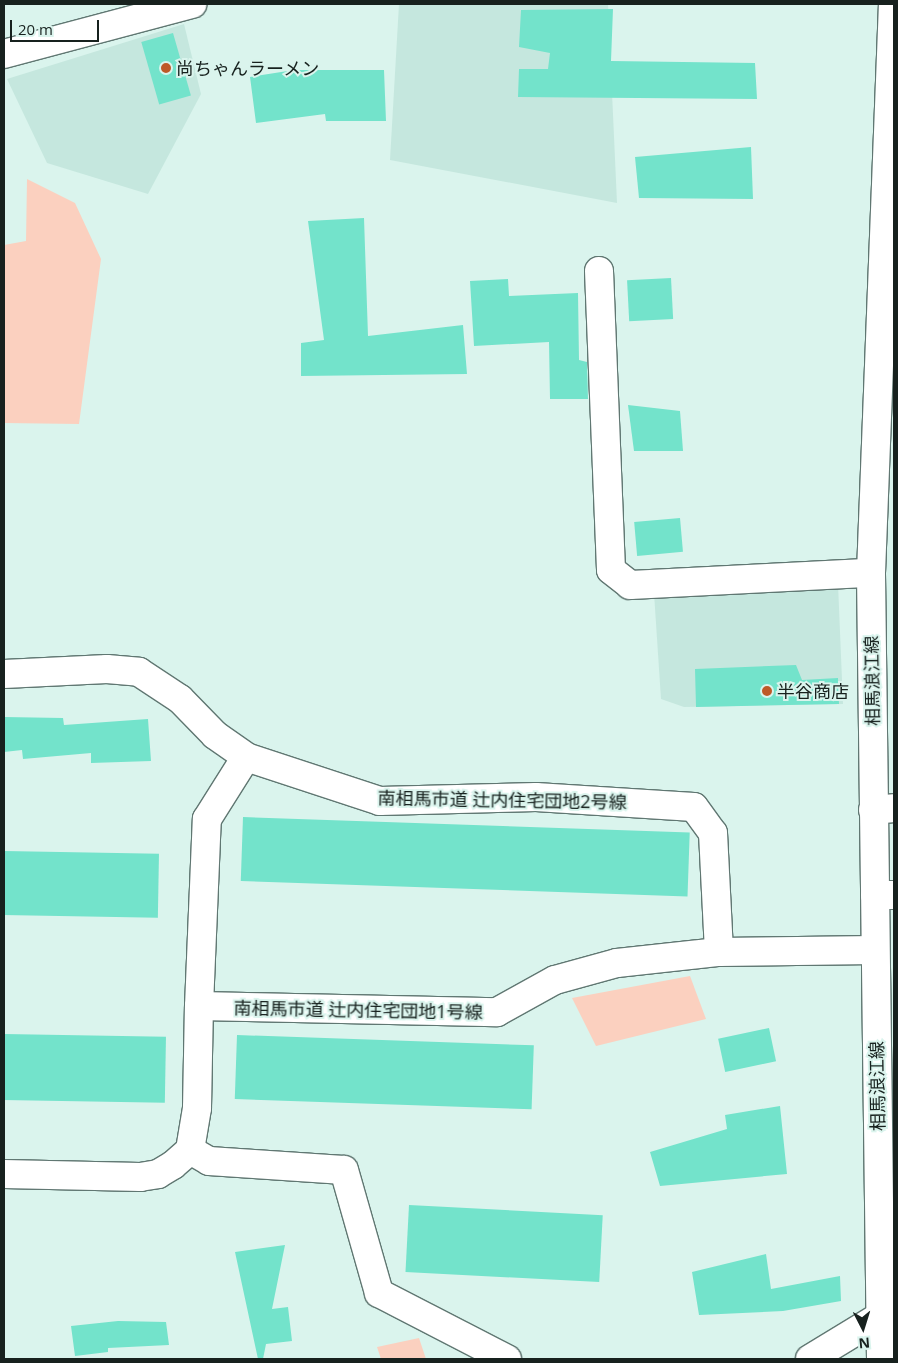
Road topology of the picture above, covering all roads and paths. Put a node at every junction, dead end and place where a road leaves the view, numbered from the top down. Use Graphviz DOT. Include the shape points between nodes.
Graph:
graph roads {
  1 [pos="192,4"];
  2 [pos="893,4"];
  3 [pos="4,54"];
  4 [pos="598,271"];
  5 [pos="871,573"];
  6 [pos="4,674"];
  7 [pos="246,757"];
  8 [pos="884,809"];
  9 [pos="884,895"];
  10 [pos="875,950"];
  11 [pos="719,952"];
  12 [pos="199,1006"];
  13 [pos="190,1150"];
  14 [pos="4,1174"];
  15 [pos="887,1312"];
  16 [pos="507,1359"];
  17 [pos="810,1359"];
  18 [pos="881,1359"];
  1 -- 3 [label="street"];
  2 -- 5 [label="street, 相馬浪江線"];
  4 -- 5 [label="street" via="611,570 630,585"];
  5 -- 8 [label="street, 相馬浪江線"];
  6 -- 7 [label="street" via="107,669 139,672 180,699 215,735"];
  7 -- 11 [label="street, 南相馬市道 辻内住宅団地2号線" via="380,801 536,797 694,807 713,833"];
  7 -- 12 [label="street" via="207,819"];
  8 -- 9 [label="street, 相馬浪江線"];
  9 -- 10 [label="street, 相馬浪江線"];
  10 -- 11 [label="street, 南相馬市道 辻内住宅団地1号線"];
  10 -- 15 [label="street, 相馬浪江線"];
  11 -- 12 [label="street, 南相馬市道 辻内住宅団地1号線" via="616,963 555,980 497,1012"];
  12 -- 13 [label="street" via="197,1108"];
  13 -- 14 [label="street" via="158,1174 140,1177"];
  13 -- 16 [label="street" via="209,1162 344,1170 379,1293"];
  15 -- 17 [label="street"];
  15 -- 18 [label="street, 相馬浪江線"];
}
